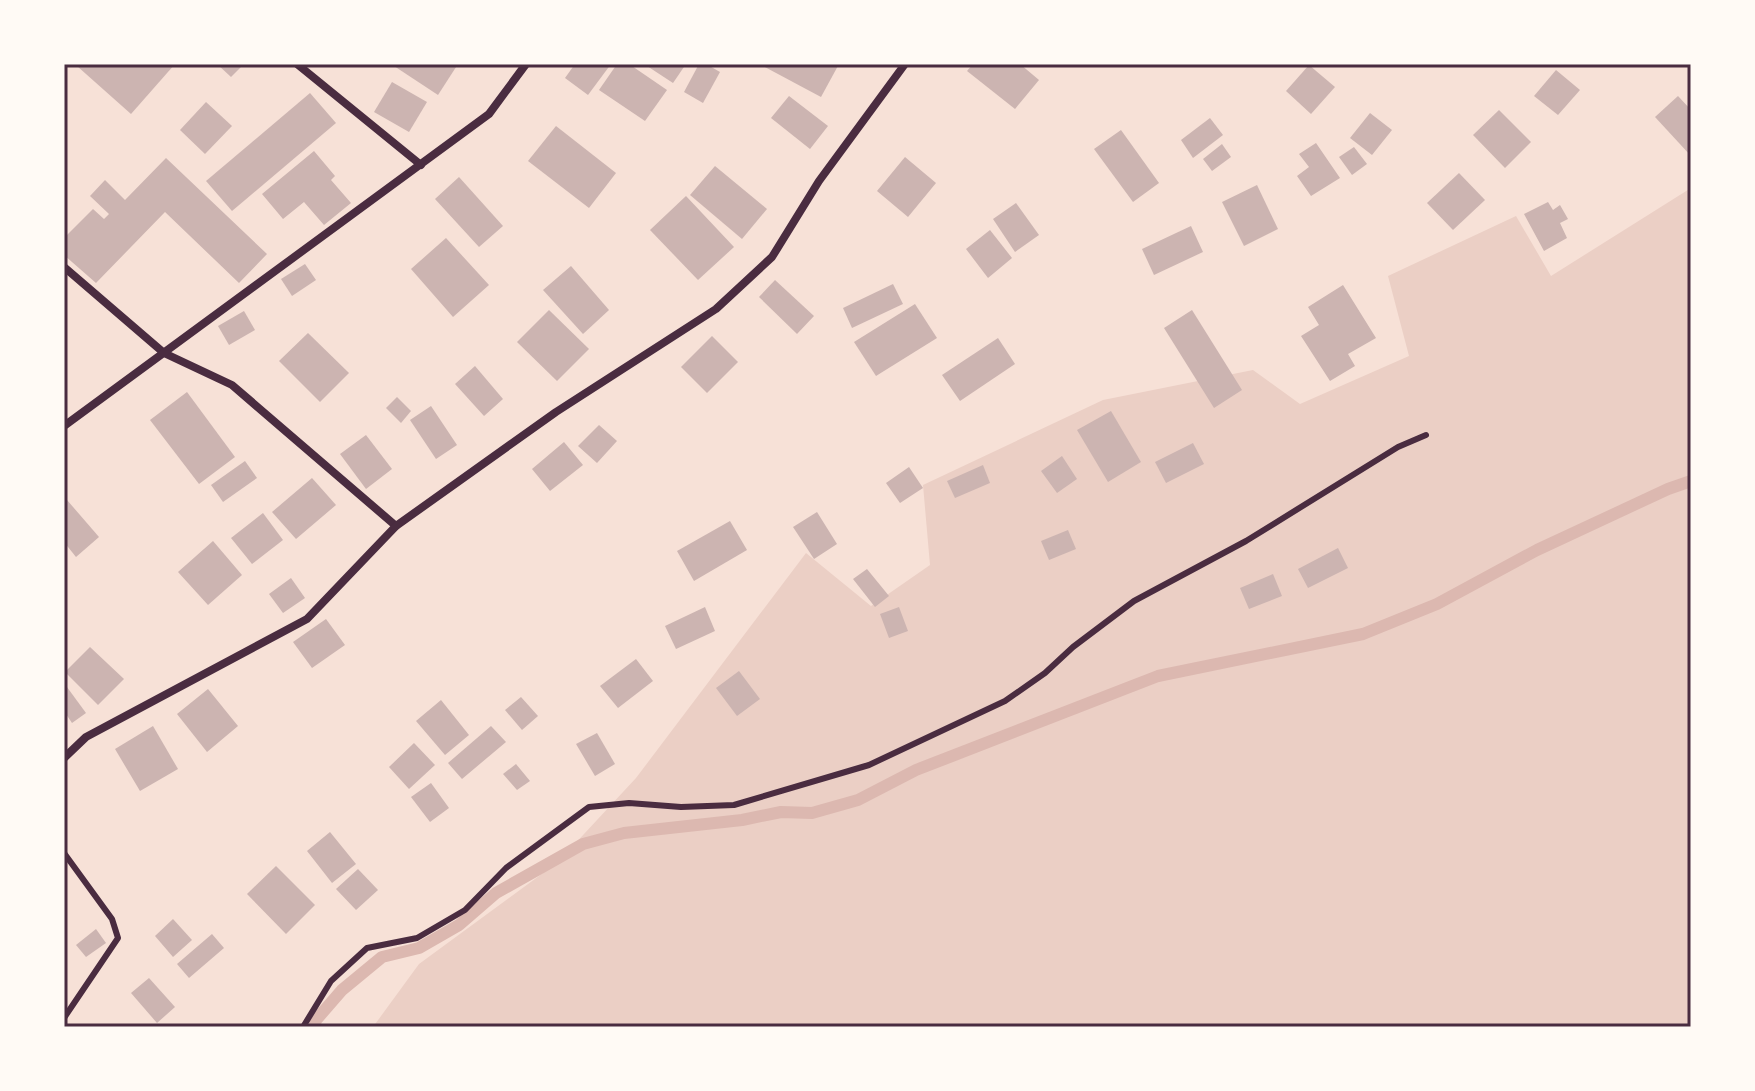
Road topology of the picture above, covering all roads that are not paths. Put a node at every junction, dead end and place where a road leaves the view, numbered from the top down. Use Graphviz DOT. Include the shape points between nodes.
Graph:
graph roads {
  1 [pos="297,64"];
  2 [pos="526,64"];
  3 [pos="905,64"];
  4 [pos="421,165"];
  5 [pos="64,267"];
  6 [pos="164,353"];
  7 [pos="64,426"];
  8 [pos="1426,435"];
  9 [pos="396,526"];
  10 [pos="64,758"];
  11 [pos="64,853"];
  12 [pos="64,1018"];
  13 [pos="303,1027"];
  1 -- 4 [label="street"];
  2 -- 4 [label="street" via="489,114"];
  3 -- 9 [label="street" via="819,181 772,257 716,309 556,412"];
  4 -- 6 [label="street"];
  5 -- 6 [label="street"];
  6 -- 7 [label="street"];
  6 -- 9 [label="street" via="232,385"];
  8 -- 13 [label="lane" via="1134,601 1005,701 869,765 734,805 589,807 506,868 465,910 417,938 367,948 331,981"];
  9 -- 10 [label="street" via="307,619 86,737"];
  11 -- 12 [label="lane" via="112,919 118,938"];
}
